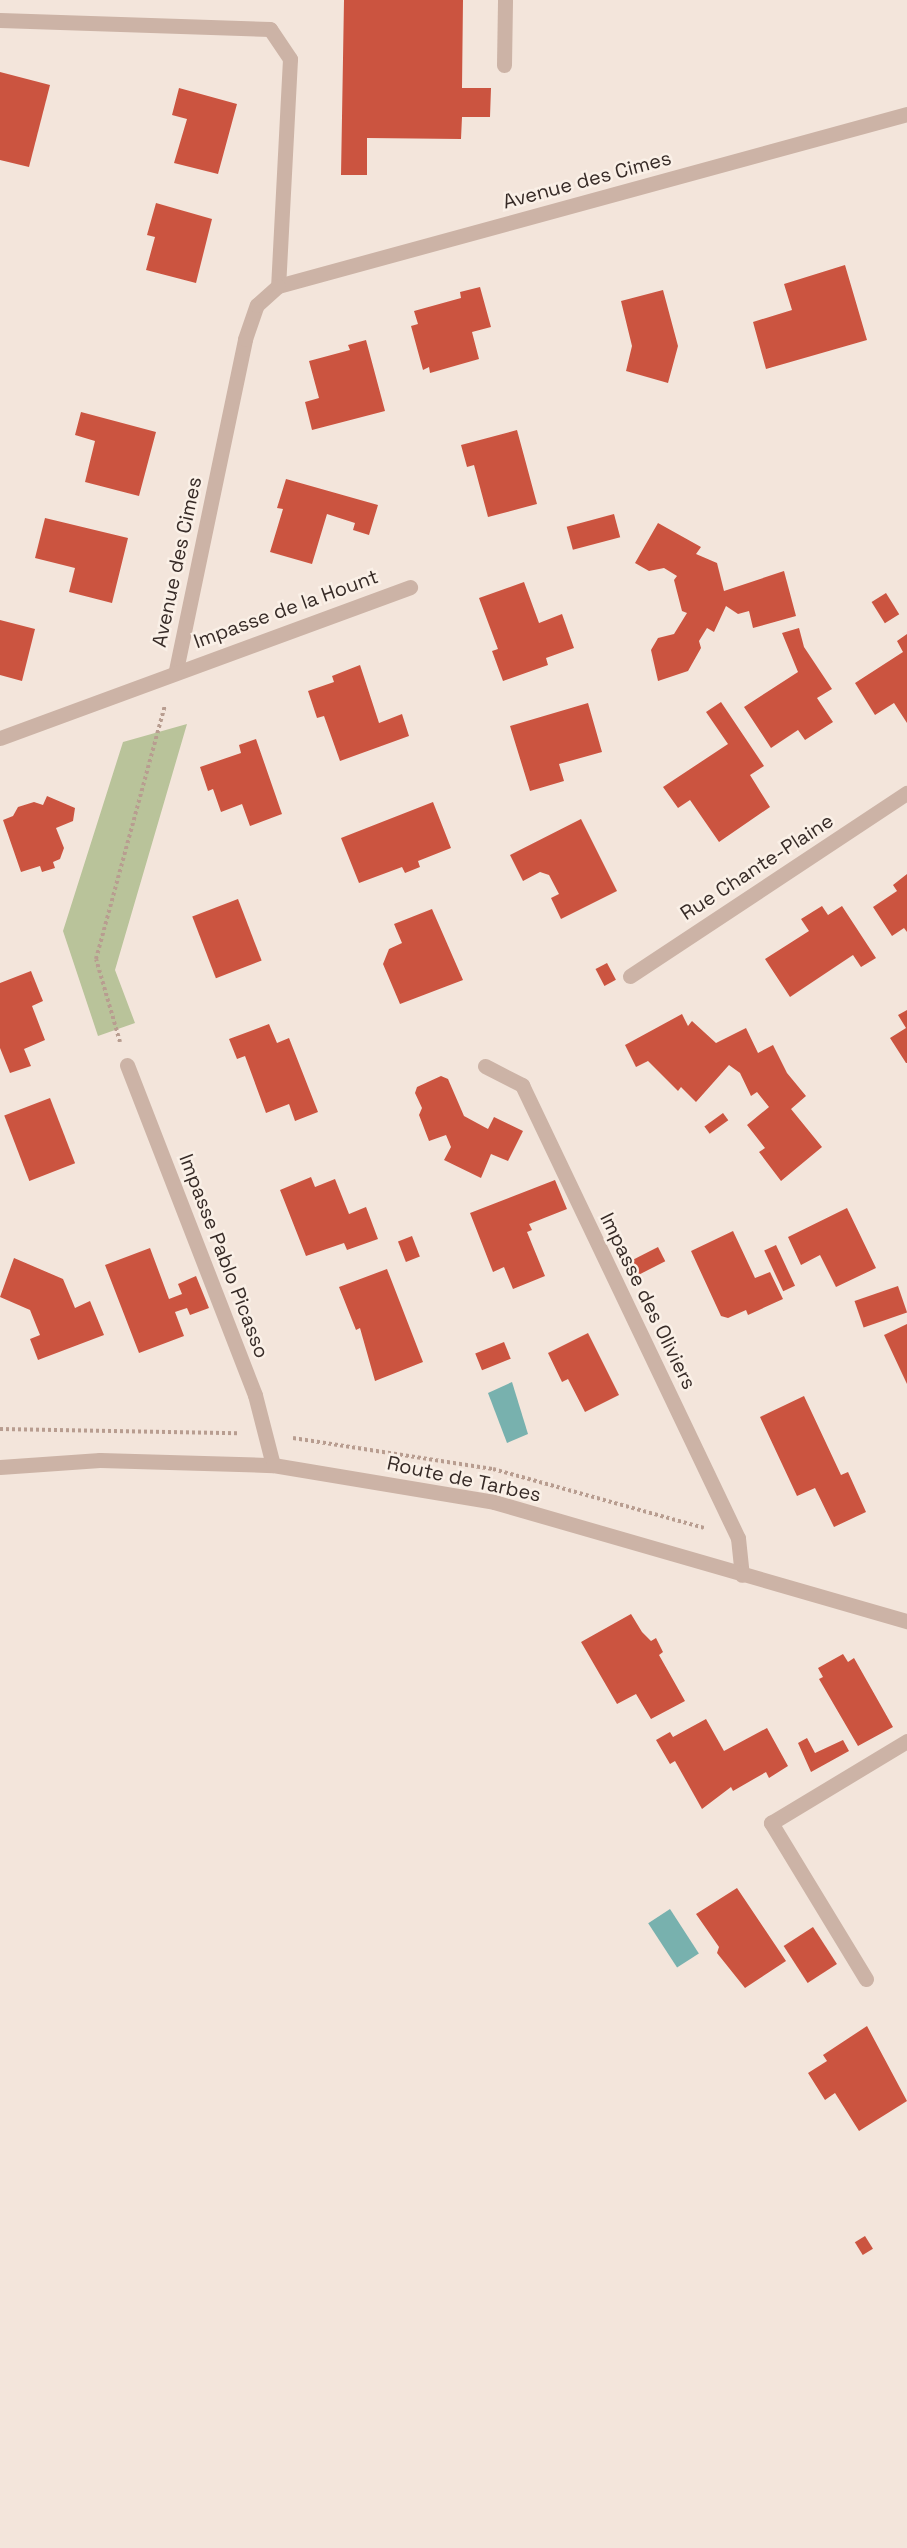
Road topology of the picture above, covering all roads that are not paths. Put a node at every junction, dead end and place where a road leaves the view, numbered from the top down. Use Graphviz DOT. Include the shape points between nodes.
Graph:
graph roads {
  1 [pos="505,0"];
  2 [pos="0,21"];
  3 [pos="504,65"];
  4 [pos="907,114"];
  5 [pos="278,286"];
  6 [pos="410,587"];
  7 [pos="176,670"];
  8 [pos="0,738"];
  9 [pos="907,793"];
  10 [pos="630,976"];
  11 [pos="127,1065"];
  12 [pos="485,1066"];
  13 [pos="273,1465"];
  14 [pos="0,1467"];
  15 [pos="742,1575"];
  16 [pos="907,1620"];
  17 [pos="907,1741"];
  18 [pos="866,1979"];
  1 -- 3 [label="street"];
  2 -- 5 [label="street" via="270,29 290,59"];
  4 -- 5 [label="street, Avenue des Cimes"];
  5 -- 7 [label="street, Avenue des Cimes" via="258,305 245,339"];
  6 -- 7 [label="street, Impasse de la Hount"];
  7 -- 8 [label="street, Avenue des Cimes"];
  9 -- 10 [label="street, Rue Chante-Plaine"];
  11 -- 13 [label="street, Impasse Pablo Picasso" via="255,1395"];
  12 -- 15 [label="street, Impasse des Oliviers" via="522,1085 738,1538"];
  13 -- 14 [label="street, Route de Tarbes" via="99,1460"];
  13 -- 15 [label="street, Route de Tarbes" via="494,1502"];
  15 -- 16 [label="street, Route de Tarbes"];
  17 -- 18 [label="street" via="771,1823"];
}
